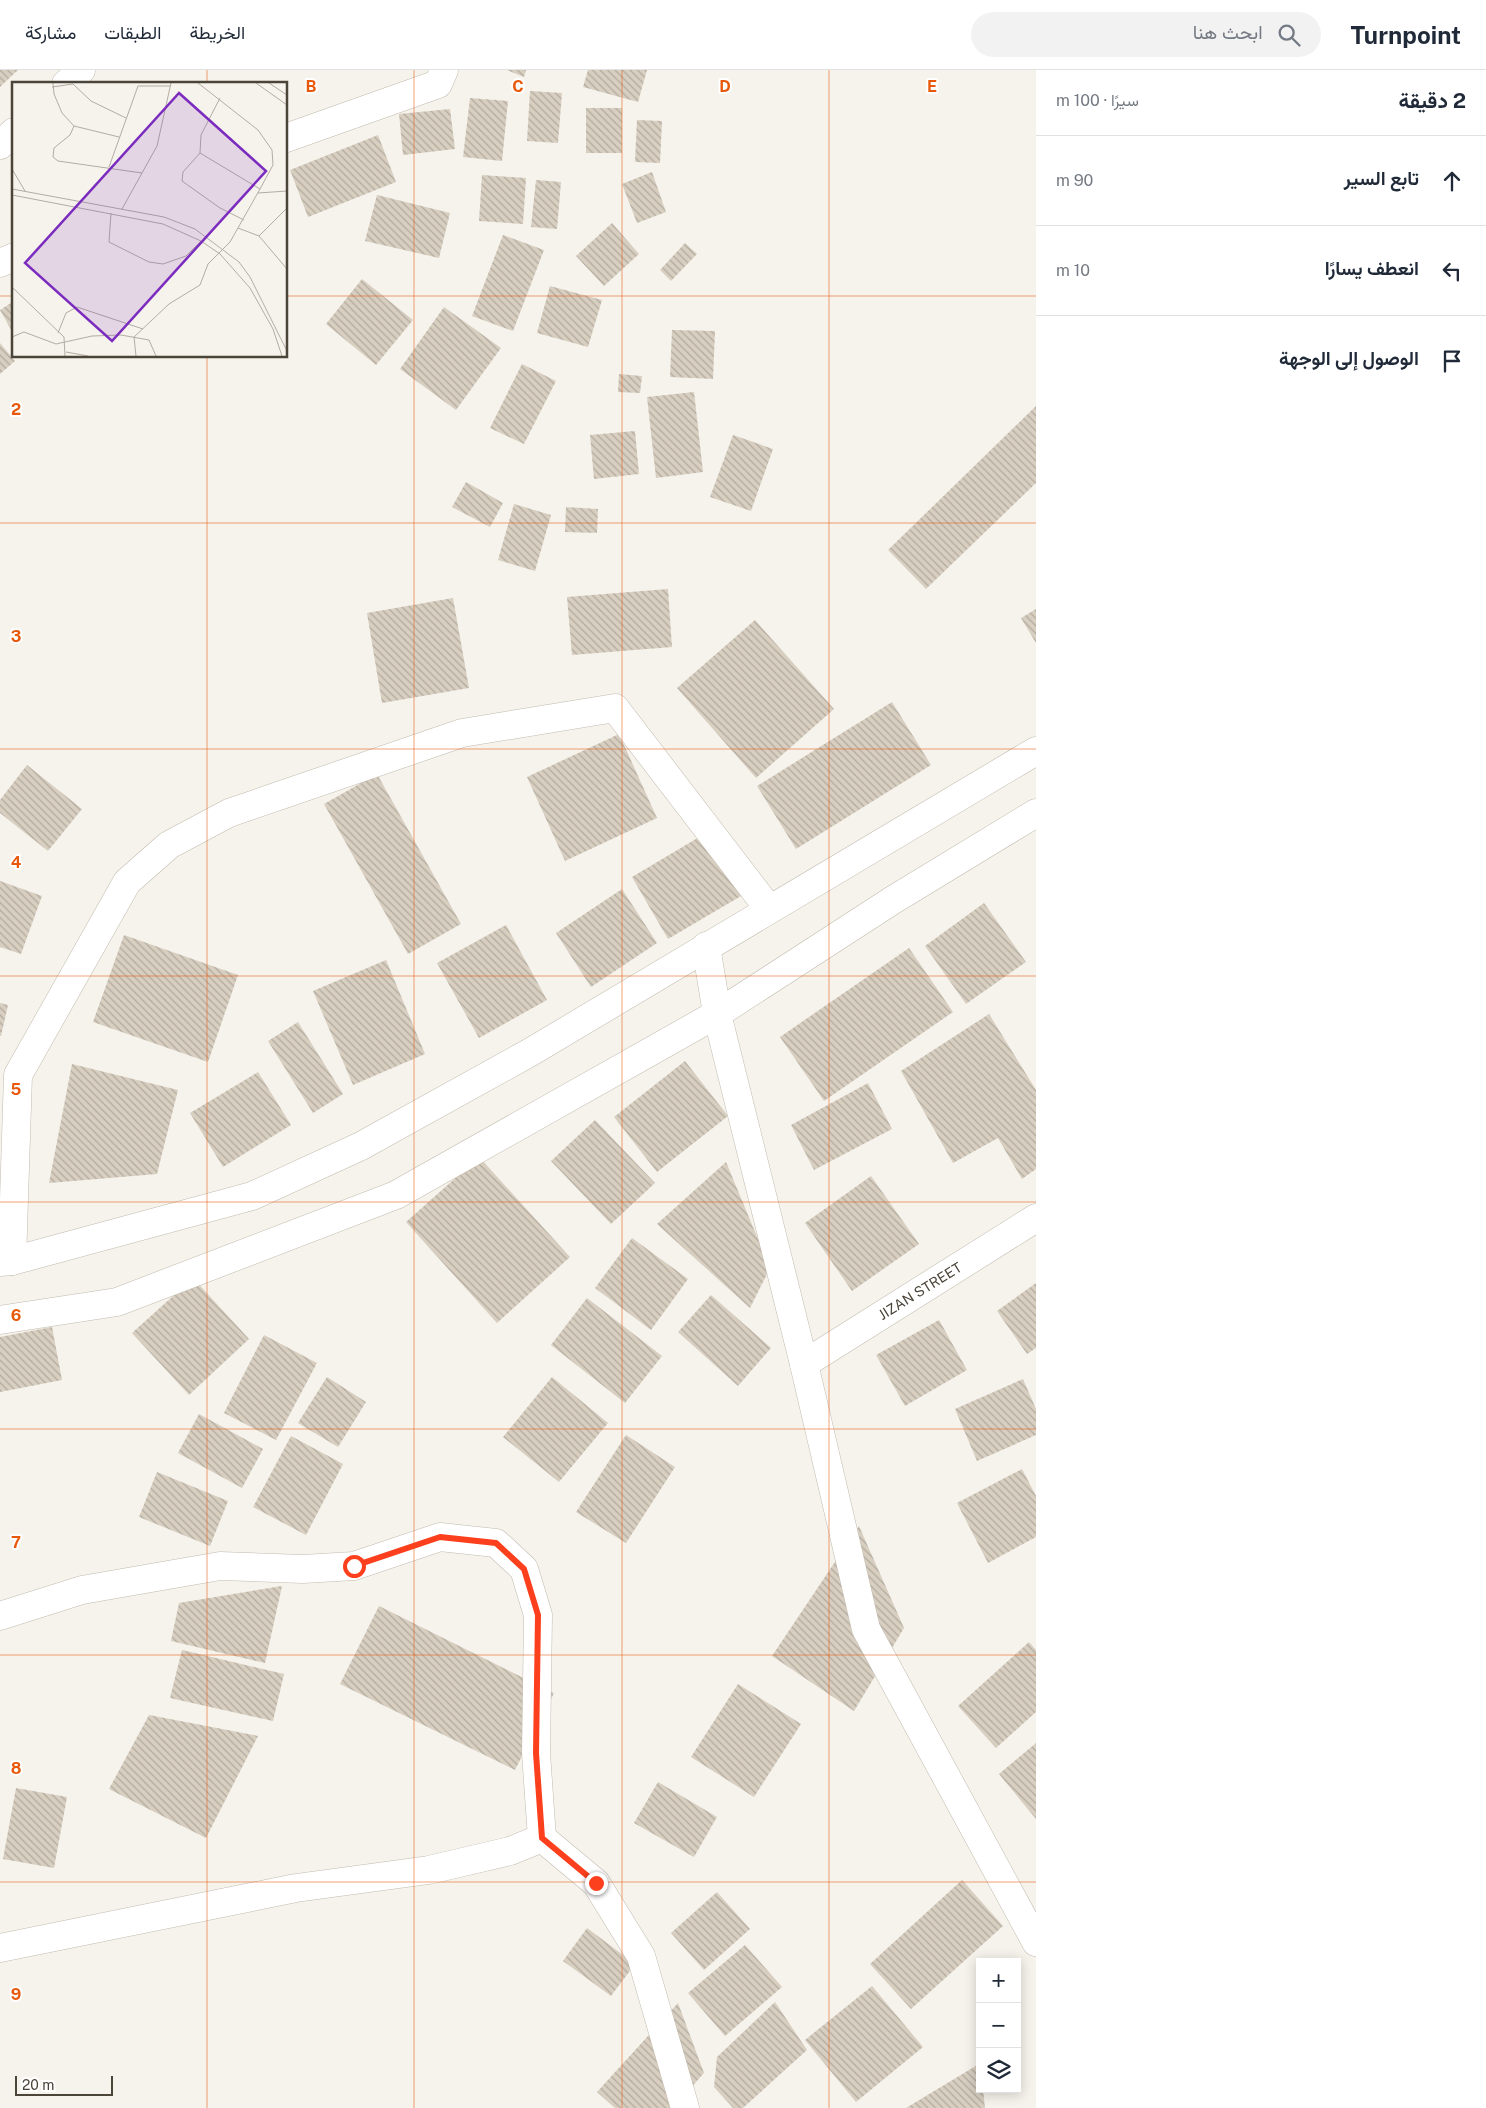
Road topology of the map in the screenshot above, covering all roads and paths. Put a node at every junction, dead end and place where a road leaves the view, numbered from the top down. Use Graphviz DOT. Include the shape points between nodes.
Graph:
graph roads {
  1 [pos="81,70"];
  2 [pos="444,70"];
  3 [pos="68,82"];
  4 [pos="12,134"];
  5 [pos="288,137"];
  6 [pos="0,144"];
  7 [pos="12,258"];
  8 [pos="0,263"];
  9 [pos="1036,751"];
  10 [pos="1036,812"];
  11 [pos="769,909"];
  12 [pos="706,946"];
  13 [pos="717,1014"];
  14 [pos="1036,1218"];
  15 [pos="6,1261"];
  16 [pos="0,1320"];
  17 [pos="804,1364"];
  18 [pos="0,1616"];
  19 [pos="542,1838"];
  20 [pos="1036,1942"];
  21 [pos="0,1948"];
  22 [pos="685,2108"];
  1 -- 3 [label="street"];
  2 -- 5 [label="street" via="438,84"];
  4 -- 6 [label="street"];
  7 -- 8 [label="street"];
  9 -- 11 [label="street"];
  10 -- 13 [label="street"];
  11 -- 12 [label="street"];
  11 -- 15 [label="street" via="615,708 462,733 229,813 169,845 127,882 18,1075"];
  12 -- 13 [label="street"];
  12 -- 15 [label="street" via="529,1053 361,1146 252,1196"];
  13 -- 16 [label="street" via="396,1196 117,1302"];
  13 -- 17 [label="street"];
  14 -- 17 [label="street, JIZAN STREET"];
  17 -- 20 [label="street" via="866,1628"];
  18 -- 19 [label="street" via="82,1590 220,1566 303,1569 354,1566 440,1537 496,1543 524,1569 538,1615 536,1753"];
  19 -- 21 [label="street" via="510,1851 429,1870 296,1888"];
  19 -- 22 [label="street" via="596,1883 641,1956"];
}
